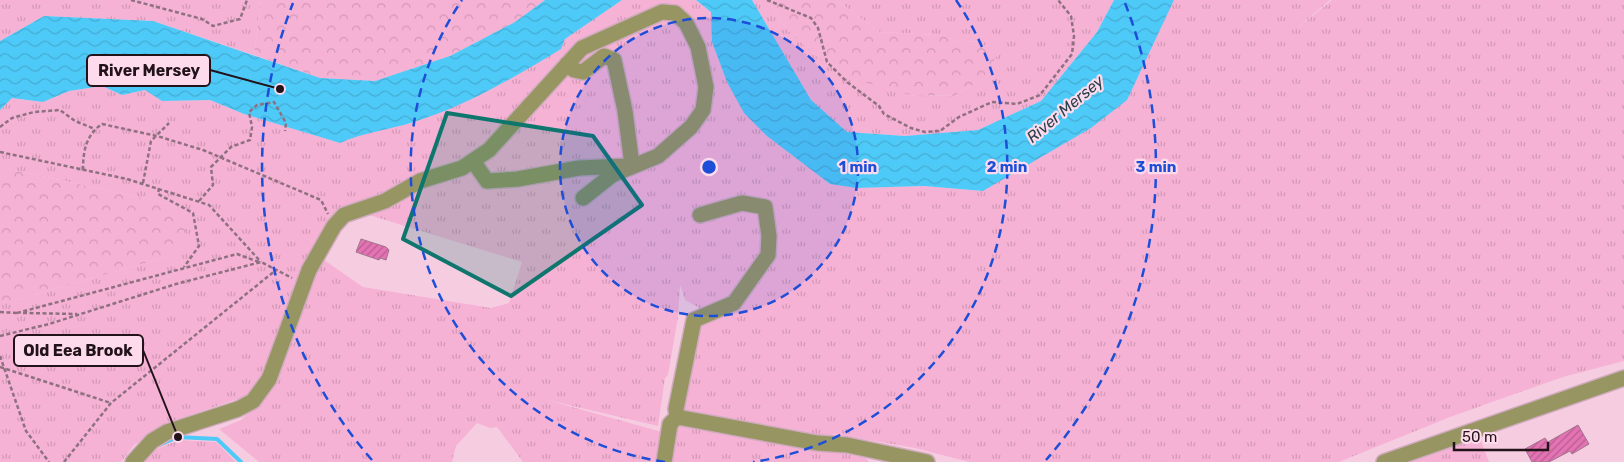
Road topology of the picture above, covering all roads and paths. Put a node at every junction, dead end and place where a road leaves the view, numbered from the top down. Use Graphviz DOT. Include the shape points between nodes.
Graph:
graph roads {
  1 [pos="131,0"];
  2 [pos="247,0"];
  3 [pos="767,0"];
  4 [pos="1058,0"];
  5 [pos="566,64"];
  6 [pos="169,123"];
  7 [pos="0,128"];
  8 [pos="95,129"];
  9 [pos="285,131"];
  10 [pos="0,152"];
  11 [pos="473,161"];
  12 [pos="632,165"];
  13 [pos="83,170"];
  14 [pos="143,183"];
  15 [pos="159,188"];
  16 [pos="584,198"];
  17 [pos="199,201"];
  18 [pos="700,215"];
  19 [pos="334,226"];
  20 [pos="261,262"];
  21 [pos="183,268"];
  22 [pos="276,270"];
  23 [pos="303,283"];
  24 [pos="0,312"];
  25 [pos="18,313"];
  26 [pos="81,314"];
  27 [pos="0,336"];
  28 [pos="0,356"];
  29 [pos="0,367"];
  30 [pos="5,369"];
  31 [pos="1624,378"];
  32 [pos="111,403"];
  33 [pos="677,417"];
  34 [pos="49,462"];
  35 [pos="64,462"];
  36 [pos="133,462"];
  37 [pos="664,462"];
  38 [pos="927,462"];
  39 [pos="1384,462"];
  1 -- 2 [label="path" via="202,19 213,26 240,19"];
  3 -- 4 [label="path" via="811,18 818,28 827,62 879,106 884,114 925,132 940,131 992,102 1017,104 1040,95 1072,54 1071,16"];
  5 -- 11 [label="street" via="510,129"];
  5 -- 12 [label="street" via="583,72 604,56 614,60"];
  5 -- 12 [label="street" via="582,48 662,12 675,13 686,23 703,65 706,87 704,110 691,128 658,156"];
  6 -- 14 [label="path" via="151,141"];
  7 -- 8 [label="path" via="12,118 60,110 75,121"];
  8 -- 13 [label="path" via="83,150"];
  8 -- 19 [label="path" via="102,124 203,150 321,200"];
  9 -- 17 [label="path" via="286,123 274,102 257,104 249,112 250,140 231,147 210,166 213,185"];
  10 -- 13 [label="path"];
  11 -- 12 [label="street" via="487,181 579,168"];
  11 -- 19 [label="street" via="420,182 384,201 344,215"];
  12 -- 16 [label="street" via="612,175"];
  13 -- 14 [label="path"];
  14 -- 15 [label="path"];
  15 -- 17 [label="path"];
  15 -- 21 [label="path" via="158,194 193,213 199,246"];
  17 -- 20 [label="path" via="210,205"];
  18 -- 33 [label="street" via="742,203 765,207 770,236 768,255 734,303 694,320"];
  19 -- 23 [label="street"];
  20 -- 21 [label="path" via="237,254"];
  20 -- 22 [label="path"];
  20 -- 26 [label="path"];
  21 -- 25 [label="path"];
  22 -- 23 [label="path"];
  22 -- 32 [label="path"];
  23 -- 36 [label="street" via="269,379 253,401 167,432"];
  24 -- 25 [label="path"];
  25 -- 26 [label="path"];
  26 -- 27 [label="path"];
  28 -- 30 [label="path"];
  29 -- 30 [label="path"];
  30 -- 32 [label="path"];
  30 -- 34 [label="path" via="26,431"];
  31 -- 39 [label="street"];
  32 -- 35 [label="path"];
  33 -- 37 [label="street" via="670,424"];
  33 -- 38 [label="street"];
}
